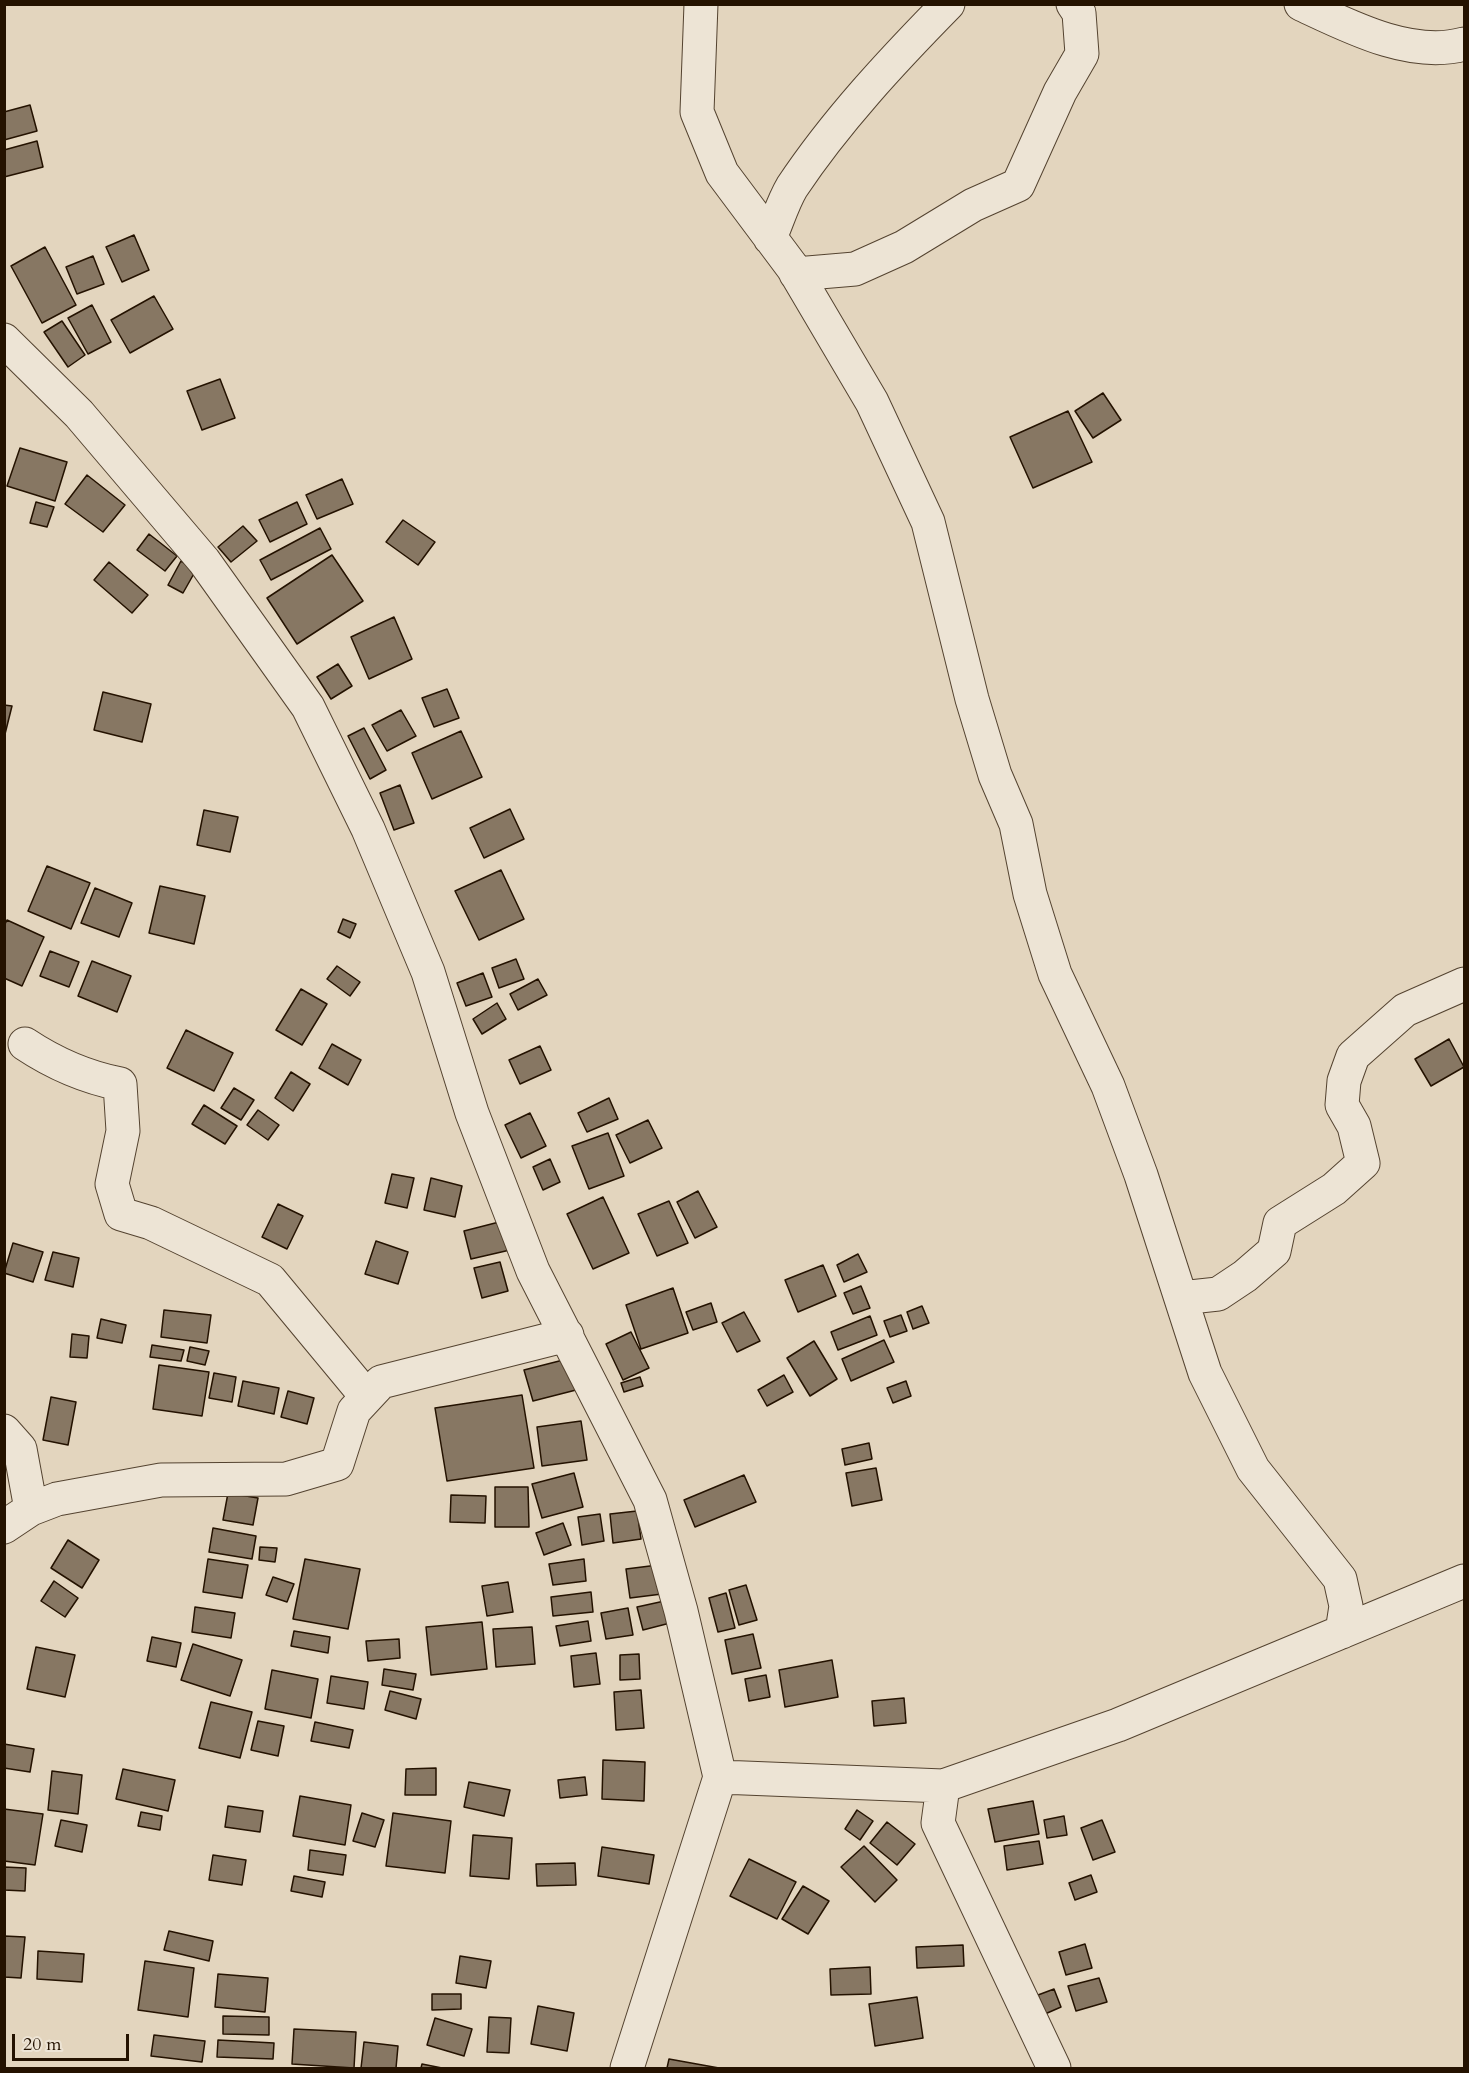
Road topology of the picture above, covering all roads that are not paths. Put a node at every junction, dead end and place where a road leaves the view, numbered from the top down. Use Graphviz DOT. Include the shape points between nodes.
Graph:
graph roads {
  1 [pos="700,4"];
  2 [pos="948,4"];
  3 [pos="1072,4"];
  4 [pos="1301,4"];
  5 [pos="1464,44"];
  6 [pos="771,238"];
  7 [pos="796,274"];
  8 [pos="4,340"];
  9 [pos="1464,984"];
  10 [pos="25,1044"];
  11 [pos="1181,1298"];
  12 [pos="567,1335"];
  13 [pos="367,1397"];
  14 [pos="4,1431"];
  15 [pos="31,1509"];
  16 [pos="4,1527"];
  17 [pos="1464,1581"];
  18 [pos="1342,1632"];
  19 [pos="720,1777"];
  20 [pos="943,1786"];
  21 [pos="627,2068"];
  22 [pos="1054,2068"];
  1 -- 6 [label="street" via="697,112 722,173"];
  2 -- 6 [label="street" via="851,110 791,189"];
  3 -- 7 [label="street" via="1079,13 1082,54 1060,92 1018,185 855,269"];
  4 -- 5 [label="street" via="1371,36 1441,48"];
  6 -- 7 [label="street"];
  7 -- 11 [label="street" via="872,402 928,522 972,699 995,775 1016,824 1030,894 1055,974 1108,1086"];
  8 -- 12 [label="street" via="79,414 204,561 308,707 368,829 428,972 472,1113 533,1271"];
  9 -- 11 [label="street" via="1405,1010 1353,1056 1344,1081 1342,1105 1354,1126 1363,1163 1334,1190 1280,1223 1274,1251 1245,1276 1218,1294"];
  10 -- 13 [label="street" via="49,1060 93,1079 120,1084 123,1131 112,1184 122,1214 151,1223 270,1280"];
  11 -- 18 [label="street" via="1205,1373 1252,1469 1340,1579 1346,1606"];
  12 -- 13 [label="street" via="381,1382"];
  12 -- 19 [label="street" via="650,1500"];
  13 -- 15 [label="street" via="354,1411 337,1464 286,1479 161,1480 57,1499"];
  14 -- 15 [label="street" via="20,1449"];
  15 -- 16 [label="street"];
  17 -- 18 [label="street"];
  18 -- 20 [label="street" via="1118,1725"];
  19 -- 20 [label="street"];
  19 -- 21 [label="street"];
  20 -- 22 [label="street" via="939,1823"];
}
